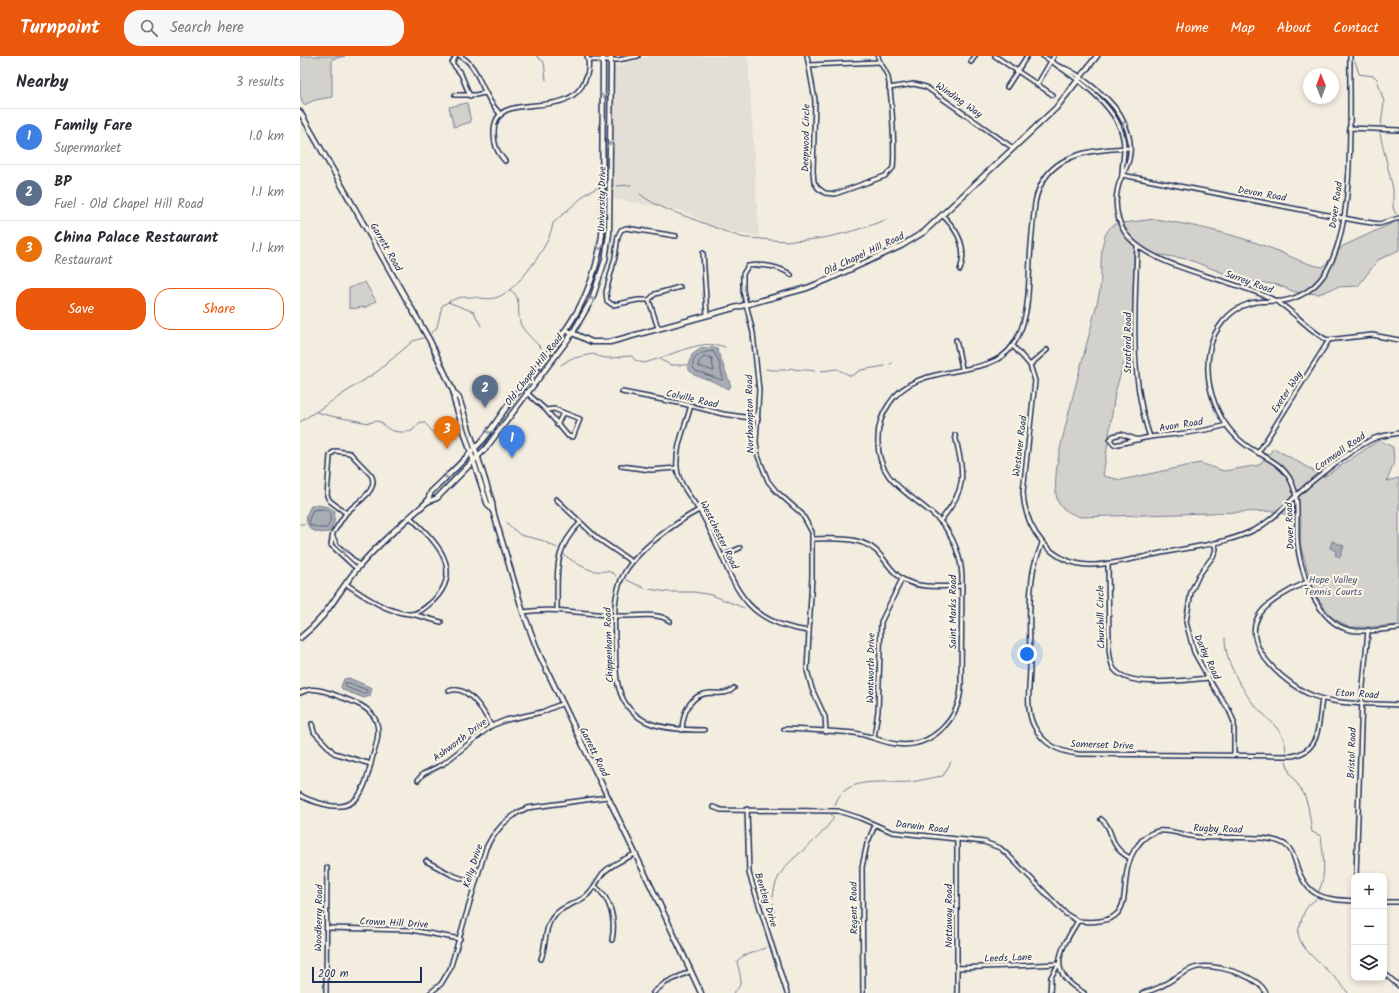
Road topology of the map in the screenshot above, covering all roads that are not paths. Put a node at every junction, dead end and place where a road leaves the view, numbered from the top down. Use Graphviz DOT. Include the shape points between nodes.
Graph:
graph roads {
  1 [pos="456,56"];
  2 [pos="460,56"];
  3 [pos="638,56"];
  4 [pos="807,56"];
  5 [pos="878,56"];
  6 [pos="975,56"];
  7 [pos="995,56"];
  8 [pos="1027,56"];
  9 [pos="1043,56"];
  10 [pos="1054,56"];
  11 [pos="1097,56"];
  12 [pos="1350,56"];
  13 [pos="588,58"];
  14 [pos="603,58"];
  15 [pos="611,58"];
  16 [pos="1051,61"];
  17 [pos="879,62"];
  18 [pos="971,62"];
  19 [pos="809,65"];
  20 [pos="1058,66"];
  21 [pos="1017,71"];
  22 [pos="1081,77"];
  23 [pos="1078,82"];
  24 [pos="1037,85"];
  25 [pos="1007,87"];
  26 [pos="889,88"];
  27 [pos="485,93"];
  28 [pos="1052,94"];
  29 [pos="455,95"];
  30 [pos="470,96"];
  31 [pos="300,112"];
  32 [pos="502,115"];
  33 [pos="1349,128"];
  34 [pos="1399,130"];
  35 [pos="1013,148"];
  36 [pos="1130,148"];
  37 [pos="1124,149"];
  38 [pos="505,161"];
  39 [pos="1122,175"];
  40 [pos="942,215"];
  41 [pos="1343,218"];
  42 [pos="1399,218"];
  43 [pos="676,236"];
  44 [pos="1137,247"];
  45 [pos="703,253"];
  46 [pos="960,270"];
  47 [pos="792,275"];
  48 [pos="680,287"];
  49 [pos="649,300"];
  50 [pos="1276,301"];
  51 [pos="746,305"];
  52 [pos="707,315"];
  53 [pos="658,328"];
  54 [pos="566,330"];
  55 [pos="572,334"];
  56 [pos="956,340"];
  57 [pos="1329,340"];
  58 [pos="1399,340"];
  59 [pos="1013,346"];
  60 [pos="1047,350"];
  61 [pos="1030,365"];
  62 [pos="962,368"];
  63 [pos="526,392"];
  64 [pos="622,392"];
  65 [pos="454,393"];
  66 [pos="691,405"];
  67 [pos="546,410"];
  68 [pos="563,413"];
  69 [pos="758,419"];
  70 [pos="557,424"];
  71 [pos="1226,425"];
  72 [pos="1399,433"];
  73 [pos="955,435"];
  74 [pos="1150,437"];
  75 [pos="1138,440"];
  76 [pos="476,447"];
  77 [pos="471,452"];
  78 [pos="1258,453"];
  79 [pos="478,457"];
  80 [pos="474,462"];
  81 [pos="621,466"];
  82 [pos="677,468"];
  83 [pos="1296,496"];
  84 [pos="556,499"];
  85 [pos="427,502"];
  86 [pos="699,510"];
  87 [pos="493,511"];
  88 [pos="346,513"];
  89 [pos="410,516"];
  90 [pos="940,521"];
  91 [pos="580,523"];
  92 [pos="813,539"];
  93 [pos="1042,543"];
  94 [pos="1214,543"];
  95 [pos="740,548"];
  96 [pos="722,556"];
  97 [pos="632,562"];
  98 [pos="1108,563"];
  99 [pos="358,567"];
  100 [pos="902,579"];
  101 [pos="1307,582"];
  102 [pos="346,584"];
  103 [pos="961,586"];
  104 [pos="557,609"];
  105 [pos="523,612"];
  106 [pos="412,614"];
  107 [pos="615,616"];
  108 [pos="670,621"];
  109 [pos="440,622"];
  110 [pos="1399,628"];
  111 [pos="1368,630"];
  112 [pos="809,631"];
  113 [pos="300,638"];
  114 [pos="1208,678"];
  115 [pos="734,688"];
  116 [pos="449,691"];
  117 [pos="300,693"];
  118 [pos="1322,699"];
  119 [pos="561,704"];
  120 [pos="1362,704"];
  121 [pos="1399,705"];
  122 [pos="312,724"];
  123 [pos="491,726"];
  124 [pos="784,729"];
  125 [pos="682,730"];
  126 [pos="704,730"];
  127 [pos="826,732"];
  128 [pos="874,738"];
  129 [pos="1234,755"];
  130 [pos="371,764"];
  131 [pos="418,780"];
  132 [pos="300,795"];
  133 [pos="607,797"];
  134 [pos="713,807"];
  135 [pos="747,809"];
  136 [pos="1101,819"];
  137 [pos="875,825"];
  138 [pos="957,840"];
  139 [pos="635,854"];
  140 [pos="1130,858"];
  141 [pos="426,861"];
  142 [pos="327,868"];
  143 [pos="1356,873"];
  144 [pos="475,883"];
  145 [pos="595,886"];
  146 [pos="1351,901"];
  147 [pos="1387,902"];
  148 [pos="1399,902"];
  149 [pos="1078,921"];
  150 [pos="327,928"];
  151 [pos="460,939"];
  152 [pos="612,940"];
  153 [pos="541,959"];
  154 [pos="1059,964"];
  155 [pos="957,968"];
  156 [pos="691,971"];
  157 [pos="1387,976"];
  158 [pos="1399,986"];
  159 [pos="326,993"];
  160 [pos="430,993"];
  161 [pos="653,993"];
  162 [pos="701,993"];
  163 [pos="787,993"];
  164 [pos="863,993"];
  165 [pos="957,993"];
  166 [pos="1050,993"];
  167 [pos="1084,993"];
  168 [pos="1142,993"];
  169 [pos="1266,993"];
  1 -- 30 [label="street" via="452,64 461,74"];
  2 -- 27 [label="street" via="475,72"];
  3 -- 15 [label="street"];
  4 -- 19 [label="street, Deepwood Circle"];
  5 -- 17 [label="street, Deepwood Circle"];
  6 -- 18 [label="street"];
  7 -- 21 [label="street"];
  8 -- 21 [label="street"];
  9 -- 16 [label="street"];
  10 -- 16 [label="street"];
  11 -- 22 [label="street, Old Chapel Hill Road"];
  12 -- 33 [label="street, Dover Road"];
  13 -- 14 [label="street"];
  13 -- 32 [label="street" via="584,84 569,100 550,104 520,105"];
  14 -- 15 [label="street"];
  14 -- 54 [label="street, University Drive, one-way" via="602,235 598,262 588,291"];
  55 -- 15 [label="street, University Drive, one-way" via="592,299 608,247"];
  16 -- 20 [label="street"];
  16 -- 24 [label="street"];
  17 -- 19 [label="street"];
  17 -- 26 [label="street, Deepwood Circle" via="886,72"];
  19 -- 26 [label="street, Deepwood Circle" via="815,100 814,182 819,190 828,194 865,184 891,171 893,162"];
  20 -- 22 [label="street" via="1070,69"];
  20 -- 23 [label="street"];
  21 -- 24 [label="street"];
  21 -- 25 [label="street"];
  22 -- 23 [label="street, Old Chapel Hill Road"];
  36 -- 22 [label="street, one-way" via="1127,129 1118,111"];
  23 -- 35 [label="street, Old Chapel Hill Road" via="1056,108"];
  23 -- 37 [label="street" via="1099,98 1113,114 1121,130"];
  24 -- 28 [label="street"];
  26 -- 35 [label="street, Winding Way" via="914,84 926,87"];
  27 -- 30 [label="street"];
  27 -- 32 [label="street"];
  29 -- 30 [label="street"];
  31 -- 65 [label="street, Garrett Road" via="427,335"];
  32 -- 38 [label="street" via="494,128 494,141 496,149"];
  33 -- 34 [label="street"];
  33 -- 41 [label="street, Dover Road" via="1348,179"];
  35 -- 40 [label="street, Old Chapel Hill Road"];
  36 -- 37 [label="street"];
  36 -- 39 [label="street"];
  37 -- 39 [label="street"];
  37 -- 59 [label="street" via="1089,151 1074,155 1054,168 1039,188 1035,203 1026,314"];
  39 -- 41 [label="street, Devon Road"];
  39 -- 44 [label="street, Surrey Road" via="1116,200 1121,225"];
  40 -- 46 [label="street" via="953,226 960,240 963,254"];
  40 -- 51 [label="street, Old Chapel Hill Road" via="915,238 841,274 807,288"];
  41 -- 42 [label="street, Devon Road" via="1379,224"];
  41 -- 50 [label="street, Dover Road" via="1333,257 1323,276 1301,295"];
  43 -- 49 [label="street" via="626,228 621,230 618,236 606,292 607,300 614,305"];
  44 -- 50 [label="street, Surrey Road" via="1156,258"];
  44 -- 74 [label="street, Stratford Road" via="1136,380 1141,411"];
  45 -- 52 [label="street"];
  47 -- 51 [label="street, Northampton Road" via="785,270 772,267 748,266 743,274"];
  48 -- 49 [label="street" via="655,294"];
  49 -- 53 [label="street"];
  50 -- 57 [label="street, Surrey Road" via="1324,339"];
  50 -- 71 [label="street, Dover Road" via="1252,303 1237,309 1223,322 1214,336 1209,355 1209,384 1216,407"];
  51 -- 52 [label="street, Old Chapel Hill Road"];
  51 -- 69 [label="street, Northampton Road" via="756,352"];
  52 -- 53 [label="street, Old Chapel Hill Road"];
  53 -- 55 [label="street, Old Chapel Hill Road" via="602,343 588,341"];
  54 -- 55 [label="street, Old Chapel Hill Road"];
  54 -- 76 [label="street, Old Chapel Hill Road, one-way"];
  55 -- 63 [label="street, Old Chapel Hill Road"];
  56 -- 62 [label="street"];
  57 -- 58 [label="street" via="1372,335"];
  57 -- 78 [label="street, Exeter Way"];
  59 -- 61 [label="street, Westover Road"];
  59 -- 62 [label="street, Saint Marks Road" via="993,361"];
  60 -- 61 [label="street"];
  61 -- 93 [label="street, Westover Road" via="1035,387 1024,500 1030,524"];
  62 -- 90 [label="street, Saint Marks Road" via="924,377 904,388 885,410 879,428 879,453 888,476 895,485"];
  63 -- 67 [label="street"];
  63 -- 79 [label="street, Old Chapel Hill Road"];
  64 -- 66 [label="street, Colville Road"];
  65 -- 76 [label="street, Garrett Road" via="459,398"];
  65 -- 77 [label="street, Garrett Road"];
  66 -- 69 [label="street, Colville Road" via="723,414"];
  66 -- 82 [label="street, Westchester Road" via="678,448"];
  67 -- 68 [label="street" via="550,408"];
  67 -- 70 [label="street"];
  68 -- 70 [label="street"];
  68 -- 70 [label="street" via="580,419 576,433 571,438"];
  69 -- 92 [label="street, Northampton Road" via="757,452 764,474 776,491 806,519"];
  71 -- 74 [label="street, Avon Road"];
  71 -- 78 [label="street, Dover Road" via="1244,444"];
  72 -- 83 [label="street, Cornwall Road" via="1371,440"];
  73 -- 90 [label="street" via="962,478 954,502"];
  74 -- 75 [label="street, Avon Road"];
  75 -- 75 [label="street, Avon Road" via="1114,445 1110,440 1113,436 1121,434"];
  76 -- 77 [label="street, Old Chapel Hill Road"];
  76 -- 79 [label="street, Garrett Road"];
  77 -- 80 [label="street, Garrett Road"];
  77 -- 85 [label="street, Old Chapel Hill Road, one-way" via="431,492"];
  78 -- 83 [label="street, Dover Road" via="1282,468"];
  79 -- 80 [label="street, Old Chapel Hill Road"];
  79 -- 87 [label="street, Garrett Road"];
  80 -- 85 [label="street, Old Chapel Hill Road" via="437,498"];
  80 -- 87 [label="street, Garrett Road" via="487,503"];
  81 -- 82 [label="street" via="651,470"];
  82 -- 86 [label="street, Westchester Road" via="682,485"];
  83 -- 94 [label="street, Westover Road" via="1262,525 1234,538"];
  83 -- 101 [label="street, Dover Road" via="1298,547"];
  84 -- 91 [label="street"];
  85 -- 89 [label="street, Old Chapel Hill Road"];
  86 -- 96 [label="street, Westchester Road"];
  86 -- 97 [label="street, Chippenham Road" via="675,524"];
  87 -- 105 [label="street, Garrett Road"];
  88 -- 88 [label="street" via="372,489 374,479 350,454 336,451 330,456 327,496"];
  88 -- 99 [label="street" via="333,536 337,545"];
  89 -- 99 [label="street, Old Chapel Hill Road"];
  89 -- 106 [label="street" via="444,555 447,569 444,587 438,596 419,612"];
  90 -- 103 [label="street, Saint Marks Road" via="958,555"];
  91 -- 97 [label="street"];
  91 -- 104 [label="street" via="566,539 560,554 557,570"];
  92 -- 100 [label="street" via="852,540 866,544 881,554"];
  92 -- 112 [label="street, Northampton Road"];
  93 -- 98 [label="street, Westover Road" via="1073,562 1089,565"];
  93 -- 129 [label="street, Somerset Drive" via="1034,568 1031,593 1029,707 1033,724 1043,739 1059,749 1078,754"];
  94 -- 98 [label="street, Westover Road"];
  94 -- 114 [label="street, Darby Road" via="1214,555 1191,592 1186,617 1192,647"];
  95 -- 96 [label="street"];
  96 -- 112 [label="street, Westchester Road" via="738,592 755,611 780,625"];
  97 -- 107 [label="street, Chippenham Road" via="619,585"];
  98 -- 114 [label="street, Churchill Circle" via="1109,648 1110,661 1115,670 1132,680"];
  99 -- 102 [label="street, Old Chapel Hill Road"];
  100 -- 103 [label="street" via="923,585"];
  100 -- 128 [label="street, Wentworth Drive" via="881,622 878,711"];
  101 -- 111 [label="street, Dover Road" via="1318,606 1334,624 1351,630"];
  101 -- 118 [label="street, Eton Road" via="1266,607 1257,617 1254,635 1263,654 1278,672 1299,688"];
  102 -- 106 [label="street" via="384,606"];
  102 -- 113 [label="street, Old Chapel Hill Road" via="324,616"];
  103 -- 128 [label="street, Saint Marks Road" via="960,693 954,714 940,731 922,742 897,745"];
  104 -- 105 [label="street"];
  104 -- 107 [label="street"];
  105 -- 119 [label="street, Garrett Road"];
  106 -- 109 [label="street"];
  107 -- 108 [label="street" via="661,616"];
  107 -- 125 [label="street, Chippenham Road" via="616,678 628,706 634,714 650,725"];
  110 -- 111 [label="street, Dover Road"];
  111 -- 120 [label="street, Bristol Road"];
  112 -- 127 [label="street, Northampton Road" via="808,678 825,717"];
  114 -- 129 [label="street, Darby Road" via="1234,722"];
  115 -- 125 [label="street" via="727,693 704,694 697,697 684,713"];
  116 -- 123 [label="street" via="460,691 472,698 482,709"];
  117 -- 130 [label="street" via="311,689 323,690 361,705 371,712 378,731"];
  118 -- 120 [label="street, Eton Road"];
  118 -- 129 [label="street, Somerset Drive" via="1318,736 1315,743 1306,751 1288,756"];
  119 -- 123 [label="street, Ashworth Drive"];
  119 -- 133 [label="street, Garrett Road"];
  120 -- 121 [label="street, Eton Road"];
  120 -- 143 [label="street, Bristol Road"];
  122 -- 130 [label="street" via="314,732 334,752"];
  123 -- 131 [label="street, Ashworth Drive" via="443,764 423,774"];
  124 -- 127 [label="street, Saint Marks Road"];
  125 -- 126 [label="street, Chippenham Road"];
  127 -- 128 [label="street, Saint Marks Road" via="853,733"];
  130 -- 132 [label="street" via="364,790 349,804 328,806"];
  133 -- 139 [label="street, Garrett Road"];
  133 -- 144 [label="street, Kelly Drive" via="527,808 517,813 497,830 492,838 482,858"];
  134 -- 135 [label="street, Darwin Road" via="721,810"];
  135 -- 137 [label="street, Darwin Road" via="831,810"];
  135 -- 163 [label="street, Bentley Drive" via="749,873"];
  136 -- 140 [label="street" via="1106,823 1118,850"];
  137 -- 138 [label="street, Darwin Road" via="892,832"];
  137 -- 164 [label="street, Regent Road" via="862,867"];
  138 -- 149 [label="street, Darwin Road" via="984,842 1000,848 1066,914"];
  138 -- 155 [label="street, Nottaway Road"];
  139 -- 145 [label="street" via="605,872"];
  139 -- 156 [label="street, Garrett Road"];
  140 -- 146 [label="street, Rugby Road" via="1143,840 1158,831 1199,837 1274,839 1291,850 1302,879 1310,891 1323,898"];
  140 -- 149 [label="street, Rugby Road" via="1123,904 1118,913 1113,918 1101,921"];
  141 -- 144 [label="street" via="452,875"];
  142 -- 150 [label="street, Woodberry Road"];
  144 -- 151 [label="street, Kelly Drive"];
  145 -- 152 [label="street" via="603,893 613,915"];
  145 -- 153 [label="street" via="551,919"];
  147 -- 148 [label="street"];
  149 -- 154 [label="street" via="1065,945"];
  150 -- 151 [label="street, Crown Hill Drive" via="411,930"];
  150 -- 159 [label="street, Woodberry Road"];
  151 -- 160 [label="street, Kelly Drive" via="450,969 441,984"];
  154 -- 155 [label="street, Leeds Lane"];
  154 -- 166 [label="street" via="1051,977"];
  154 -- 167 [label="street" via="1064,977"];
  155 -- 165 [label="street, Nottaway Road"];
  156 -- 161 [label="street" via="665,983"];
  156 -- 162 [label="street, Garrett Road"];
  157 -- 158 [label="street"];
  168 -- 169 [label="street" via="1161,988 1192,969 1204,967 1245,976 1257,983"];
}
